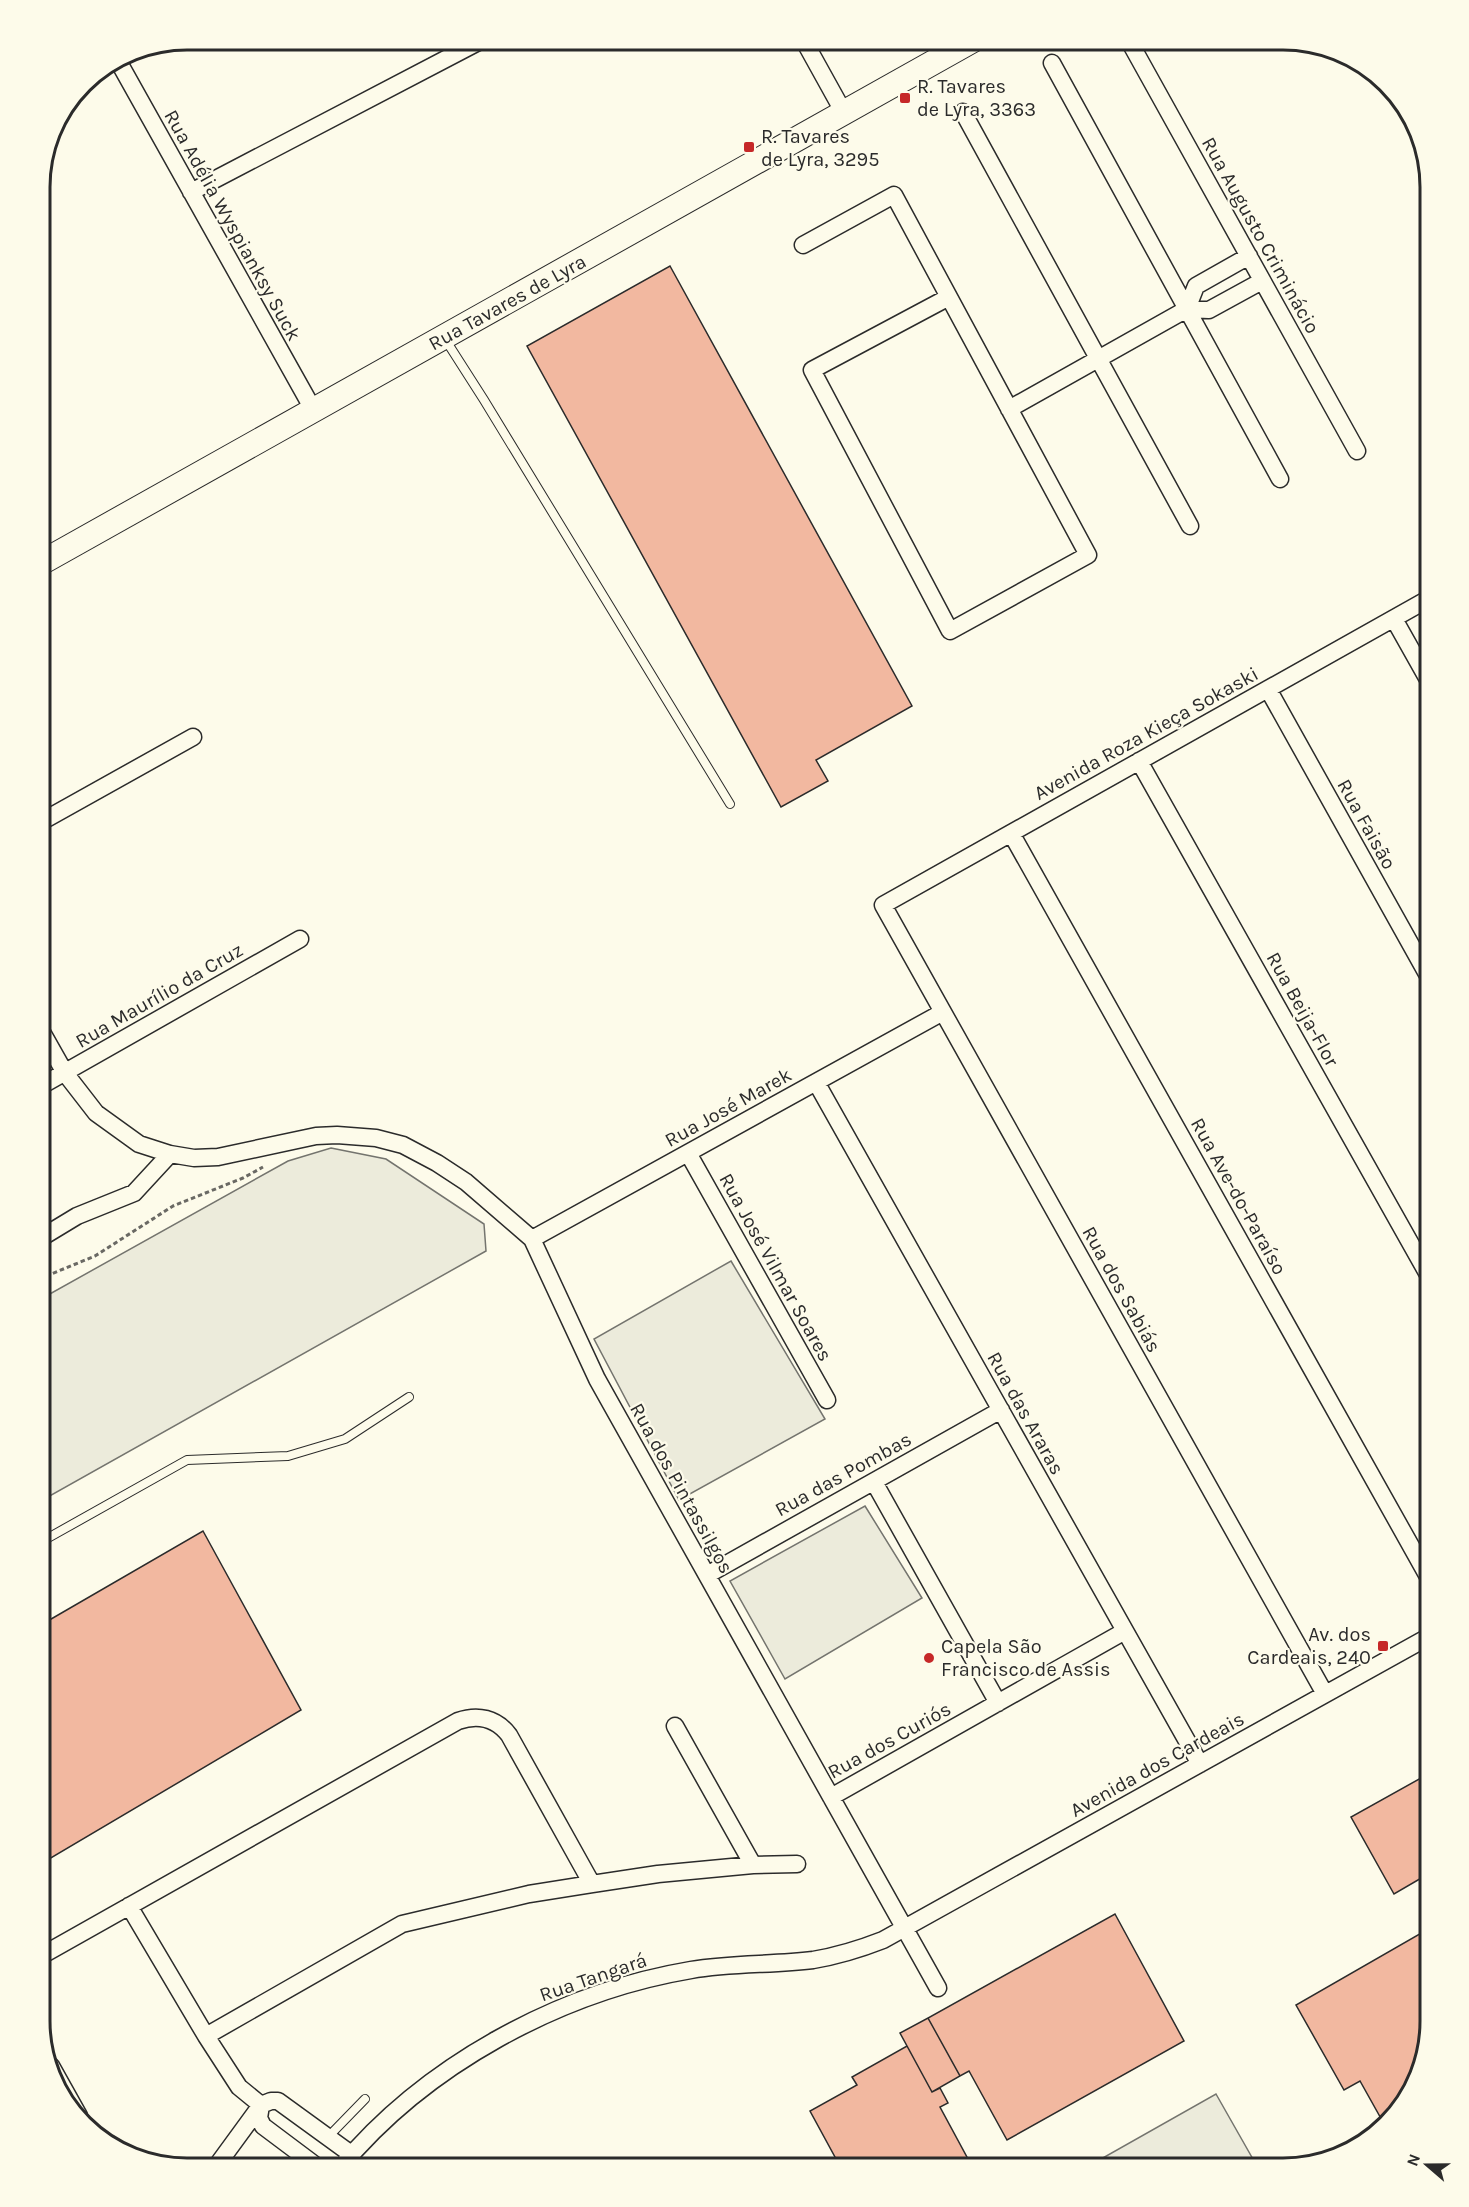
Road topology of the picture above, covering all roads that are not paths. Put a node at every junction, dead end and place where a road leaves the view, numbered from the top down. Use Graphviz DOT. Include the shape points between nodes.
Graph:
graph roads {
  1 [pos="463,50"];
  2 [pos="809,50"];
  3 [pos="956,50"];
  4 [pos="1134,50"];
  5 [pos="1052,63"];
  6 [pos="121,67"];
  7 [pos="963,112"];
  8 [pos="844,113"];
  9 [pos="191,192"];
  10 [pos="803,245"];
  11 [pos="1248,256"];
  12 [pos="1262,281"];
  13 [pos="949,297"];
  14 [pos="1187,309"];
  15 [pos="443,338"];
  16 [pos="1098,359"];
  17 [pos="1010,409"];
  18 [pos="314,411"];
  19 [pos="1357,452"];
  20 [pos="1280,479"];
  21 [pos="1190,526"];
  22 [pos="50,558"];
  23 [pos="1420,604"];
  24 [pos="1394,619"];
  25 [pos="1420,665"];
  26 [pos="1268,689"];
  27 [pos="193,737"];
  28 [pos="1139,761"];
  29 [pos="730,804"];
  30 [pos="50,817"];
  31 [pos="1011,833"];
  32 [pos="883,905"];
  33 [pos="300,939"];
  34 [pos="1420,961"];
  35 [pos="944,1012"];
  36 [pos="50,1047"];
  37 [pos="64,1073"];
  38 [pos="50,1081"];
  39 [pos="816,1082"];
  40 [pos="688,1153"];
  41 [pos="170,1154"];
  42 [pos="50,1232"];
  43 [pos="532,1239"];
  44 [pos="1420,1260"];
  45 [pos="409,1396"];
  46 [pos="828,1401"];
  47 [pos="1001,1410"];
  48 [pos="874,1482"];
  49 [pos="50,1537"];
  50 [pos="1420,1562"];
  51 [pos="707,1575"];
  52 [pos="1125,1631"];
  53 [pos="1420,1642"];
  54 [pos="1325,1695"];
  55 [pos="998,1703"];
  56 [pos="675,1726"];
  57 [pos="1200,1764"];
  58 [pos="831,1797"];
  59 [pos="797,1864"];
  60 [pos="753,1865"];
  61 [pos="592,1884"];
  62 [pos="129,1906"];
  63 [pos="905,1929"];
  64 [pos="50,1951"];
  65 [pos="938,1988"];
  66 [pos="206,2036"];
  67 [pos="365,2099"];
  68 [pos="261,2105"];
  69 [pos="328,2138"];
  70 [pos="351,2154"];
  71 [pos="223,2157"];
  72 [pos="305,2157"];
  73 [pos="318,2157"];
  74 [pos="349,2157"];
  1 -- 9 [label="street"];
  2 -- 8 [label="street"];
  3 -- 8 [label="main road, Rua Tavares de Lyra"];
  4 -- 11 [label="street, Rua Augusto Criminácio"];
  5 -- 14 [label="street"];
  6 -- 9 [label="street, Rua Adélia Wyspianksy Suck"];
  7 -- 16 [label="street"];
  8 -- 15 [label="main road, Rua Tavares de Lyra"];
  9 -- 18 [label="street, Rua Adélia Wyspianksy Suck"];
  10 -- 13 [label="street" via="894,195"];
  11 -- 12 [label="street, Rua Augusto Criminácio"];
  11 -- 14 [label="street" via="1196,286"];
  12 -- 14 [label="street" via="1209,310"];
  12 -- 19 [label="street, Rua Augusto Criminácio"];
  13 -- 17 [label="street"];
  13 -- 17 [label="street" via="812,370 950,631 1088,555"];
  14 -- 16 [label="street"];
  14 -- 20 [label="street"];
  15 -- 18 [label="main road, Rua Tavares de Lyra"];
  15 -- 29 [label="lane"];
  16 -- 17 [label="street"];
  16 -- 21 [label="street"];
  18 -- 22 [label="main road, Rua Tavares de Lyra"];
  23 -- 24 [label="street, Avenida Roza Kieça Sokaski"];
  24 -- 25 [label="street"];
  24 -- 26 [label="street, Avenida Roza Kieça Sokaski"];
  26 -- 28 [label="street, Avenida Roza Kieça Sokaski"];
  26 -- 34 [label="street, Rua Faisão"];
  27 -- 30 [label="street"];
  28 -- 31 [label="street, Avenida Roza Kieça Sokaski"];
  28 -- 44 [label="street, Rua Beija-Flor"];
  31 -- 32 [label="street, Avenida Roza Kieça Sokaski"];
  31 -- 50 [label="street, Rua Ave-do-Paraíso"];
  32 -- 35 [label="street, Rua dos Sabiás"];
  33 -- 37 [label="street, Rua Maurílio da Cruz"];
  35 -- 39 [label="street, Rua José Marek"];
  35 -- 54 [label="street, Rua dos Sabiás"];
  36 -- 37 [label="street, Rua dos Pintassilgos"];
  37 -- 38 [label="street, Rua Maurílio da Cruz"];
  37 -- 41 [label="street, Rua dos Pintassilgos" via="96,1113 139,1144"];
  39 -- 40 [label="street, Rua José Marek"];
  39 -- 47 [label="street, Rua das Araras"];
  40 -- 43 [label="street, Rua José Marek"];
  40 -- 46 [label="street, Rua José Vilmar Soares"];
  41 -- 42 [label="street" via="134,1193 77,1216"];
  41 -- 43 [label="street, Rua dos Pintassilgos" via="218,1157 316,1136 376,1138 403,1145 437,1163 466,1182"];
  43 -- 51 [label="street, Rua dos Pintassilgos" via="597,1379"];
  45 -- 49 [label="lane" via="345,1439 288,1456 187,1460"];
  47 -- 48 [label="street, Rua das Pombas"];
  47 -- 52 [label="street, Rua das Araras"];
  48 -- 51 [label="street, Rua das Pombas"];
  48 -- 55 [label="street"];
  51 -- 58 [label="street, Rua dos Pintassilgos"];
  52 -- 55 [label="street, Rua dos Curiós"];
  52 -- 57 [label="street, Rua das Araras"];
  53 -- 54 [label="street, Avenida dos Cardeais"];
  54 -- 57 [label="street, Avenida dos Cardeais"];
  55 -- 58 [label="street, Rua dos Curiós"];
  56 -- 60 [label="street"];
  57 -- 63 [label="street, Avenida dos Cardeais"];
  58 -- 63 [label="street, Rua dos Pintassilgos"];
  59 -- 60 [label="street"];
  60 -- 61 [label="street"];
  61 -- 62 [label="street" via="509,1735 492,1720 476,1717 458,1721"];
  61 -- 66 [label="street" via="497,1900 402,1924"];
  62 -- 64 [label="street"];
  62 -- 66 [label="street"];
  63 -- 65 [label="street, Rua dos Pintassilgos"];
  63 -- 70 [label="street, Rua Tangará" via="837,1955 692,1970 623,1986 539,2017 436,2079"];
  66 -- 68 [label="street" via="239,2087"];
  67 -- 69 [label="lane"];
  68 -- 69 [label="street" via="278,2101"];
  68 -- 71 [label="street"];
  68 -- 72 [label="street" via="259,2118 263,2126"];
  69 -- 70 [label="street"];
  69 -- 73 [label="street"];
  70 -- 74 [label="street, Rua Tangará"];
}
